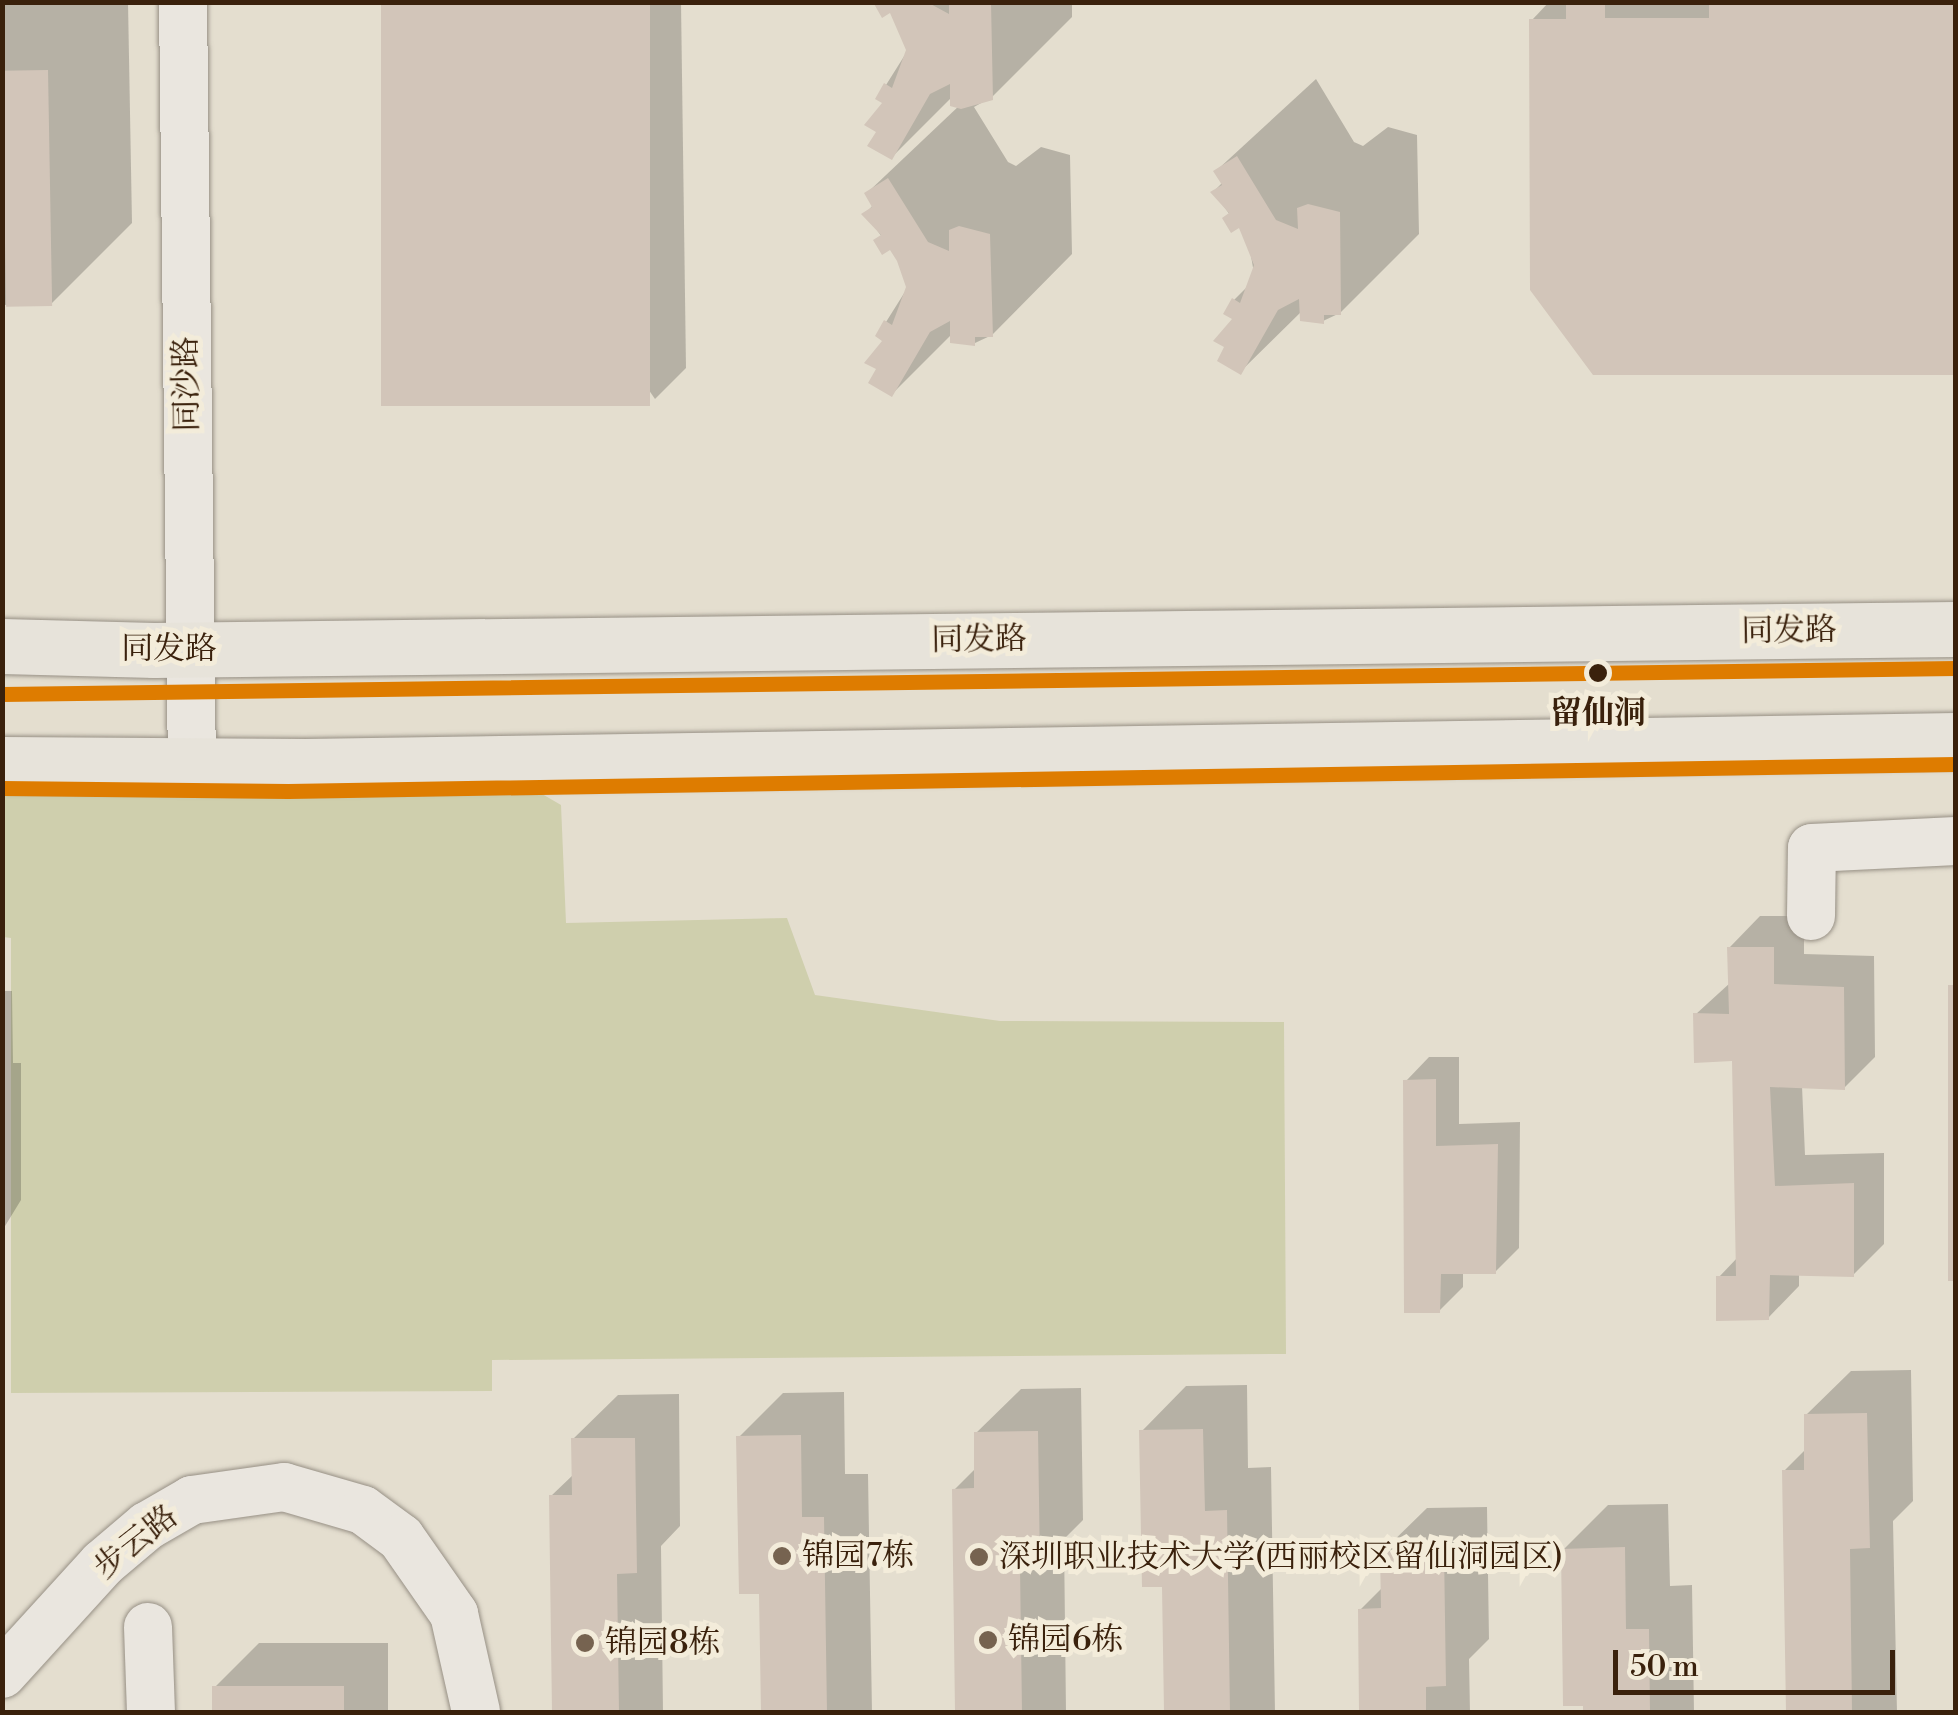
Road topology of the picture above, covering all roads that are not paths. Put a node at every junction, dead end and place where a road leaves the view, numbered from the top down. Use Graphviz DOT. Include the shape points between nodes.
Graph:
graph roads {
  1 [pos="183,2"];
  2 [pos="1956,629"];
  3 [pos="2,646"];
  4 [pos="190,650"];
  5 [pos="1956,740"];
  6 [pos="2,764"];
  7 [pos="192,766"];
  8 [pos="1956,841"];
  9 [pos="1811,916"];
  10 [pos="148,1627"];
  11 [pos="2,1674"];
  12 [pos="151,1712"];
  13 [pos="476,1712"];
  1 -- 4 [label="street, 同沙路"];
  2 -- 4 [label="main road, 同发路"];
  3 -- 4 [label="main road, 同发路"];
  4 -- 7 [label="street, 同沙路"];
  5 -- 7 [label="main road"];
  6 -- 7 [label="main road"];
  8 -- 9 [label="street" via="1812,848"];
  10 -- 12 [label="street"];
  11 -- 13 [label="street, 步云路" via="102,1564 147,1526 192,1500 284,1487 363,1510 401,1538 454,1614"];
}
